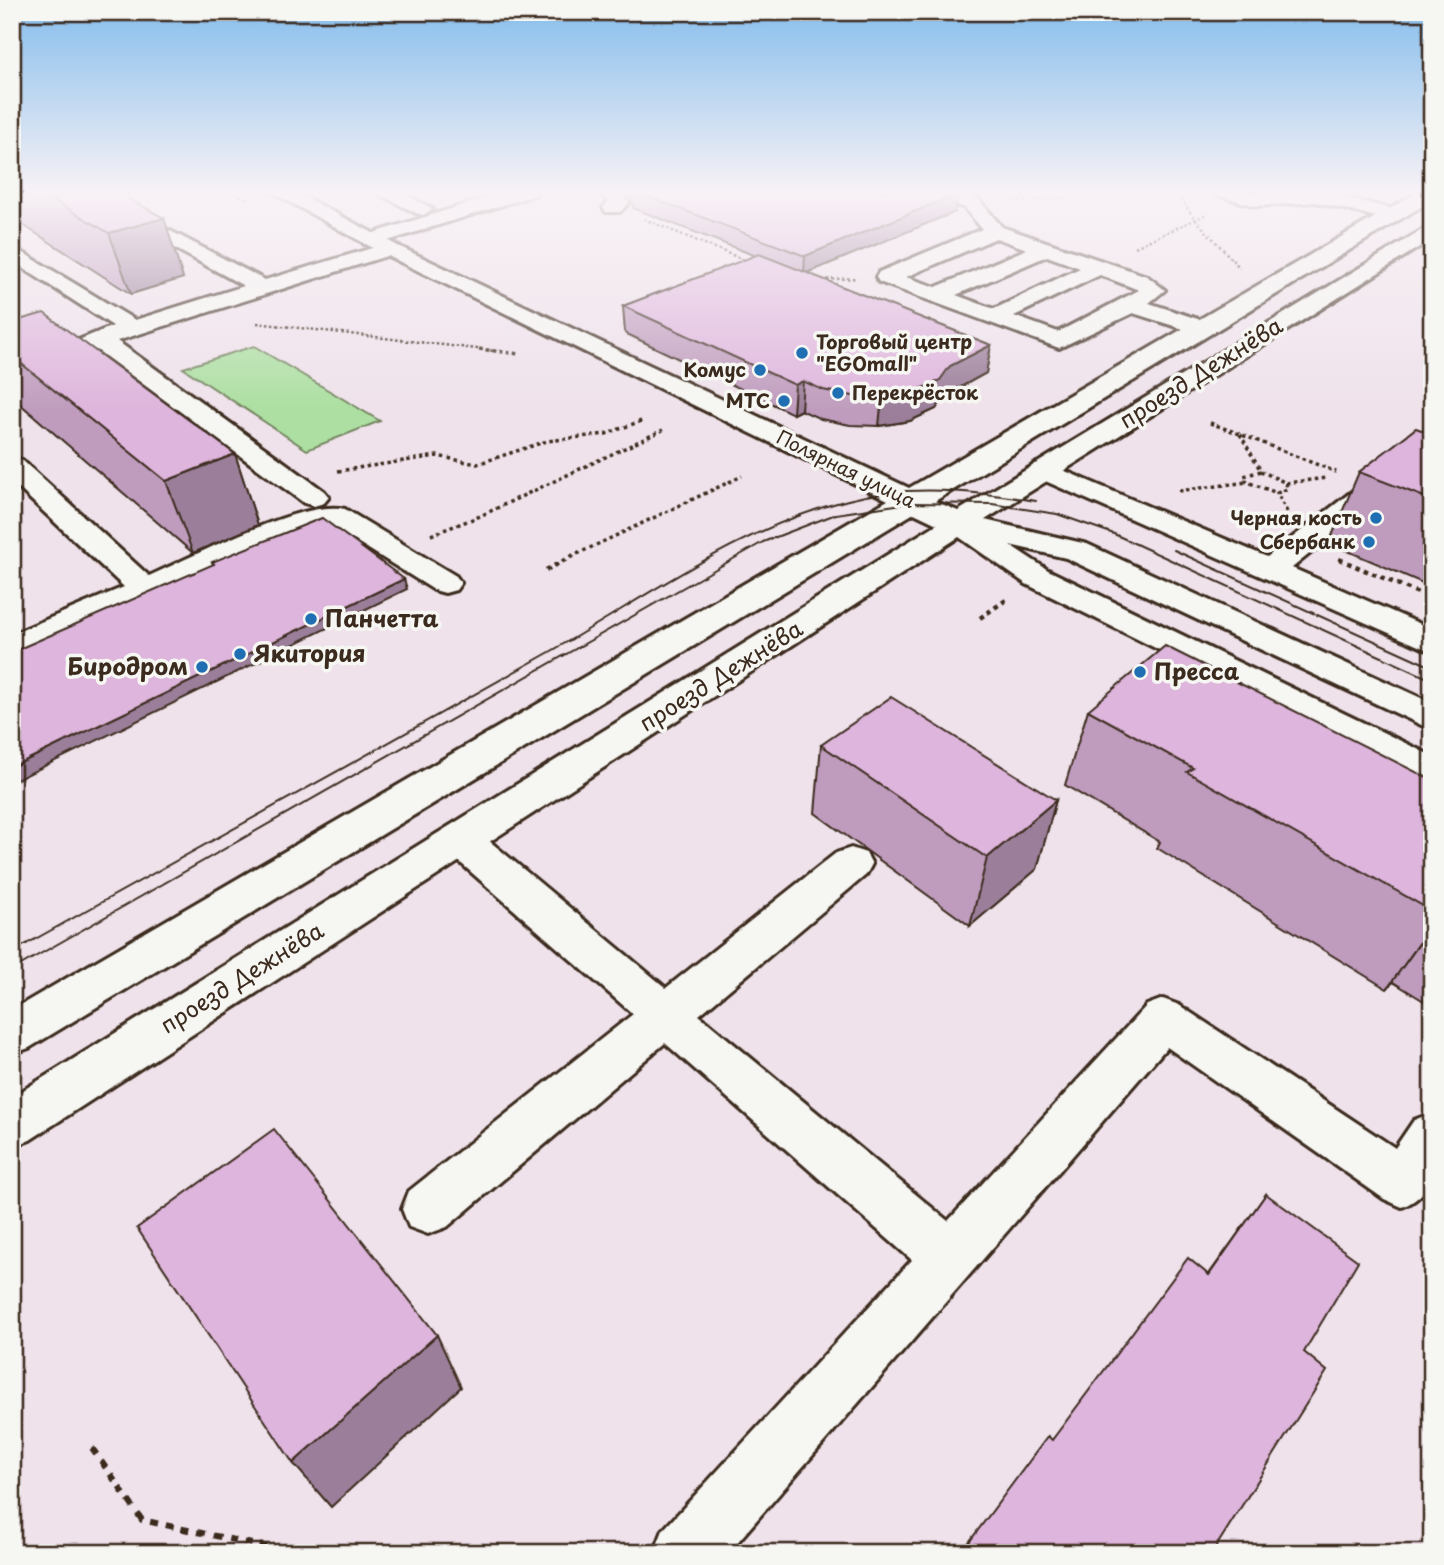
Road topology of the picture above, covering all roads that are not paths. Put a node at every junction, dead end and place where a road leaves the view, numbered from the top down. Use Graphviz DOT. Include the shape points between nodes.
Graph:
graph roads {
  1 [pos="31,264"];
  2 [pos="219,264"];
  3 [pos="327,264"];
  4 [pos="422,264"];
  5 [pos="917,264"];
  6 [pos="1009,264"];
  7 [pos="1090,264"];
  8 [pos="1310,264"];
  9 [pos="1377,264"];
  10 [pos="1096,266"];
  11 [pos="263,288"];
  12 [pos="936,295"];
  13 [pos="1131,305"];
  14 [pos="995,317"];
  15 [pos="132,328"];
  16 [pos="1202,328"];
  17 [pos="99,340"];
  18 [pos="12,376"];
  19 [pos="12,466"];
  20 [pos="1044,470"];
  21 [pos="314,497"];
  22 [pos="913,500"];
  23 [pos="1432,502"];
  24 [pos="960,524"];
  25 [pos="1270,570"];
  26 [pos="445,583"];
  27 [pos="145,589"];
  28 [pos="1432,642"];
  29 [pos="12,647"];
  30 [pos="1432,718"];
  31 [pos="1432,772"];
  32 [pos="461,840"];
  33 [pos="851,863"];
  34 [pos="665,1015"];
  35 [pos="12,1034"];
  36 [pos="12,1124"];
  37 [pos="1432,1136"];
  38 [pos="428,1209"];
  39 [pos="950,1258"];
  40 [pos="686,1553"];
  1 -- 15 [label="main road"];
  2 -- 11 [label="main road"];
  3 -- 11 [label="main road"];
  4 -- 22 [label="main road, Полярная улица"];
  5 -- 12 [label="main road" via="887,277"];
  6 -- 12 [label="main road"];
  7 -- 10 [label="main road"];
  8 -- 16 [label="main road, проезд Дежнёва"];
  9 -- 20 [label="main road, проезд Дежнёва"];
  10 -- 13 [label="main road" via="1154,290"];
  10 -- 14 [label="main road"];
  11 -- 15 [label="main road"];
  12 -- 14 [label="main road"];
  13 -- 14 [label="main road" via="1059,341"];
  13 -- 16 [label="main road"];
  15 -- 17 [label="main road"];
  16 -- 22 [label="main road, проезд Дежнёва"];
  17 -- 18 [label="main road"];
  17 -- 21 [label="main road"];
  19 -- 27 [label="main road"];
  20 -- 24 [label="main road, проезд Дежнёва"];
  20 -- 25 [label="main road"];
  22 -- 24 [label="main road, Полярная улица"];
  22 -- 35 [label="main road, проезд Дежнёва"];
  23 -- 25 [label="main road" via="1382,482"];
  24 -- 30 [label="main road, Полярная улица" via="1076,551"];
  24 -- 31 [label="main road, Полярная улица" via="1037,577"];
  24 -- 32 [label="main road, проезд Дежнёва"];
  25 -- 28 [label="main road"];
  26 -- 27 [label="main road" via="335,515 307,519"];
  27 -- 29 [label="main road"];
  32 -- 34 [label="main road"];
  32 -- 36 [label="main road, проезд Дежнёва"];
  33 -- 34 [label="main road"];
  34 -- 38 [label="main road"];
  34 -- 39 [label="main road"];
  37 -- 39 [label="main road" via="1402,1182 1163,1019"];
  39 -- 40 [label="main road"];
}
